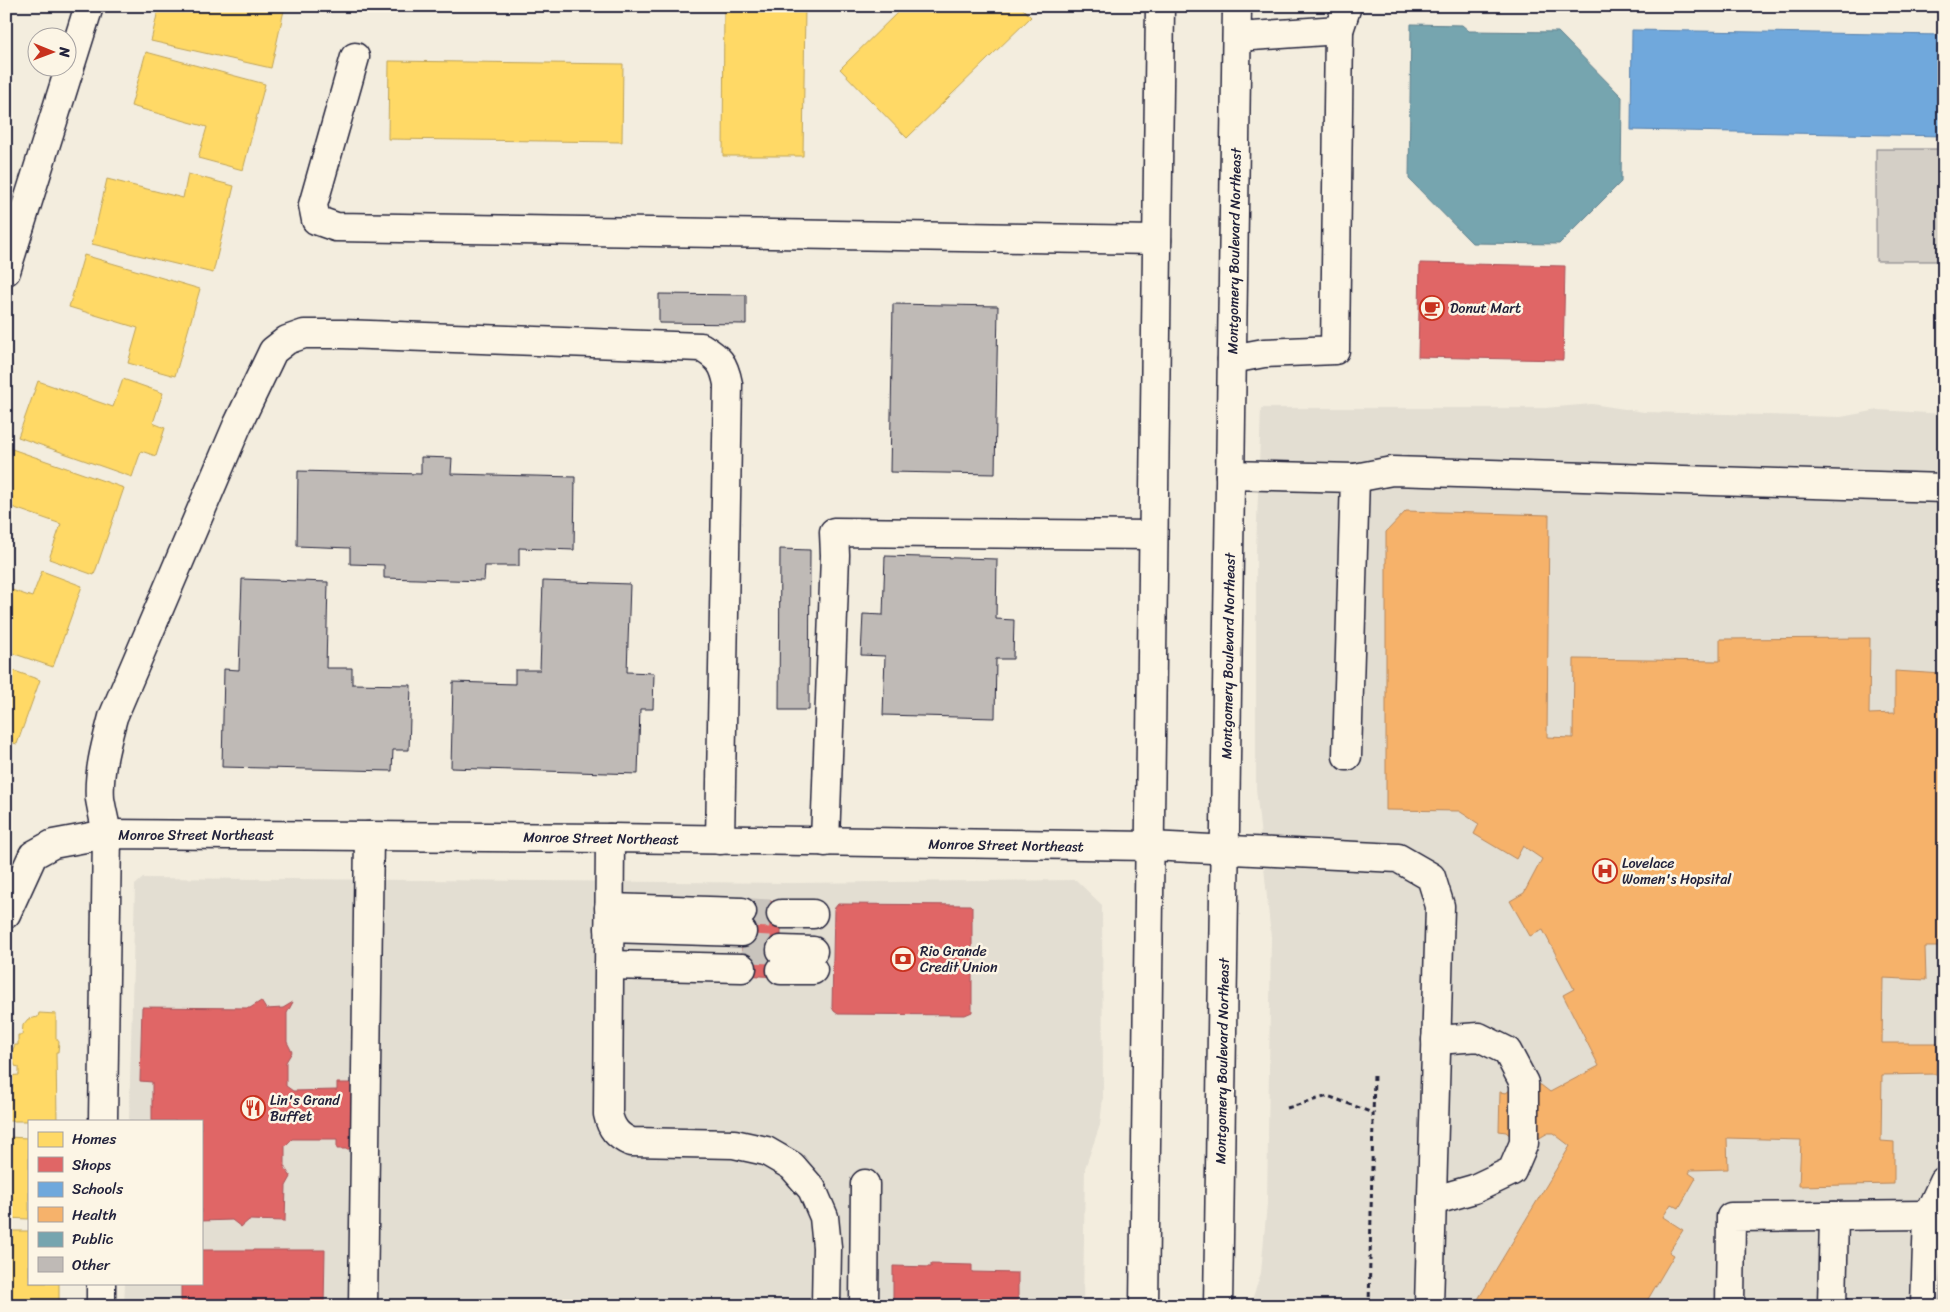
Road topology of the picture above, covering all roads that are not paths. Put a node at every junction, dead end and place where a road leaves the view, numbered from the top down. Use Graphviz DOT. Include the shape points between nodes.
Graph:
graph roads {
  1 [pos="89,6"];
  2 [pos="1160,6"];
  3 [pos="1237,6"];
  4 [pos="1343,18"];
  5 [pos="1237,38"];
  6 [pos="355,57"];
  7 [pos="1157,240"];
  8 [pos="6,271"];
  9 [pos="1232,359"];
  10 [pos="1230,475"];
  11 [pos="1355,478"];
  12 [pos="1944,488"];
  13 [pos="1153,535"];
  14 [pos="1347,756"];
  15 [pos="107,834"];
  16 [pos="369,836"];
  17 [pos="610,838"];
  18 [pos="720,840"];
  19 [pos="825,842"];
  20 [pos="1150,846"];
  21 [pos="1225,851"];
  22 [pos="6,914"];
  23 [pos="609,936"];
  24 [pos="813,942"];
  25 [pos="1436,1040"];
  26 [pos="104,1120"];
  27 [pos="1944,1181"];
  28 [pos="865,1184"];
  29 [pos="1432,1201"];
  30 [pos="1928,1215"];
  31 [pos="1834,1216"];
  32 [pos="101,1284"];
  33 [pos="101,1306"];
  34 [pos="363,1306"];
  35 [pos="826,1306"];
  36 [pos="864,1306"];
  37 [pos="1144,1306"];
  38 [pos="1218,1306"];
  39 [pos="1429,1306"];
  40 [pos="1730,1306"];
  41 [pos="1832,1306"];
  42 [pos="1925,1306"];
  1 -- 8 [label="main road"];
  2 -- 7 [label="main road"];
  3 -- 5 [label="main road, Montgomery Boulevard Northeast"];
  4 -- 5 [label="main road"];
  4 -- 9 [label="main road" via="1335,350 1264,353"];
  5 -- 9 [label="main road, Montgomery Boulevard Northeast"];
  6 -- 7 [label="main road" via="313,204 316,220 336,227"];
  7 -- 13 [label="main road"];
  9 -- 10 [label="main road, Montgomery Boulevard Northeast"];
  10 -- 11 [label="main road"];
  10 -- 21 [label="main road, Montgomery Boulevard Northeast"];
  11 -- 12 [label="main road" via="1392,471"];
  11 -- 14 [label="main road"];
  13 -- 19 [label="main road" via="834,532"];
  13 -- 20 [label="main road"];
  15 -- 16 [label="main road, Monroe Street Northeast"];
  15 -- 18 [label="main road" via="100,799 101,773 113,717 237,426 273,351 287,340 304,334 342,334 701,347 716,356 725,368 728,384"];
  15 -- 22 [label="main road, Monroe Street Northeast" via="36,848"];
  15 -- 26 [label="main road"];
  16 -- 17 [label="main road, Monroe Street Northeast"];
  16 -- 34 [label="main road"];
  17 -- 18 [label="main road, Monroe Street Northeast"];
  17 -- 23 [label="main road"];
  18 -- 19 [label="main road, Monroe Street Northeast"];
  19 -- 20 [label="main road, Monroe Street Northeast"];
  20 -- 21 [label="main road, Monroe Street Northeast"];
  20 -- 37 [label="main road"];
  21 -- 25 [label="main road, Monroe Street Northeast" via="1398,858 1431,877 1440,906"];
  21 -- 38 [label="main road, Montgomery Boulevard Northeast"];
  23 -- 23 [label="main road" via="742,940"];
  23 -- 35 [label="main road" via="608,1114 615,1132 631,1142 734,1144 766,1151 792,1166 812,1189 824,1217"];
  24 -- 24 [label="main road" via="781,942"];
  25 -- 29 [label="main road, Monroe Street Northeast"];
  25 -- 29 [label="main road" via="1479,1037 1506,1051 1524,1083 1524,1143 1512,1171 1474,1189"];
  27 -- 30 [label="main road"];
  28 -- 36 [label="main road"];
  29 -- 39 [label="main road, Monroe Street Northeast"];
  30 -- 31 [label="main road"];
  30 -- 42 [label="main road"];
  31 -- 40 [label="main road" via="1731,1217"];
  31 -- 41 [label="main road"];
  32 -- 33 [label="main road"];
}
